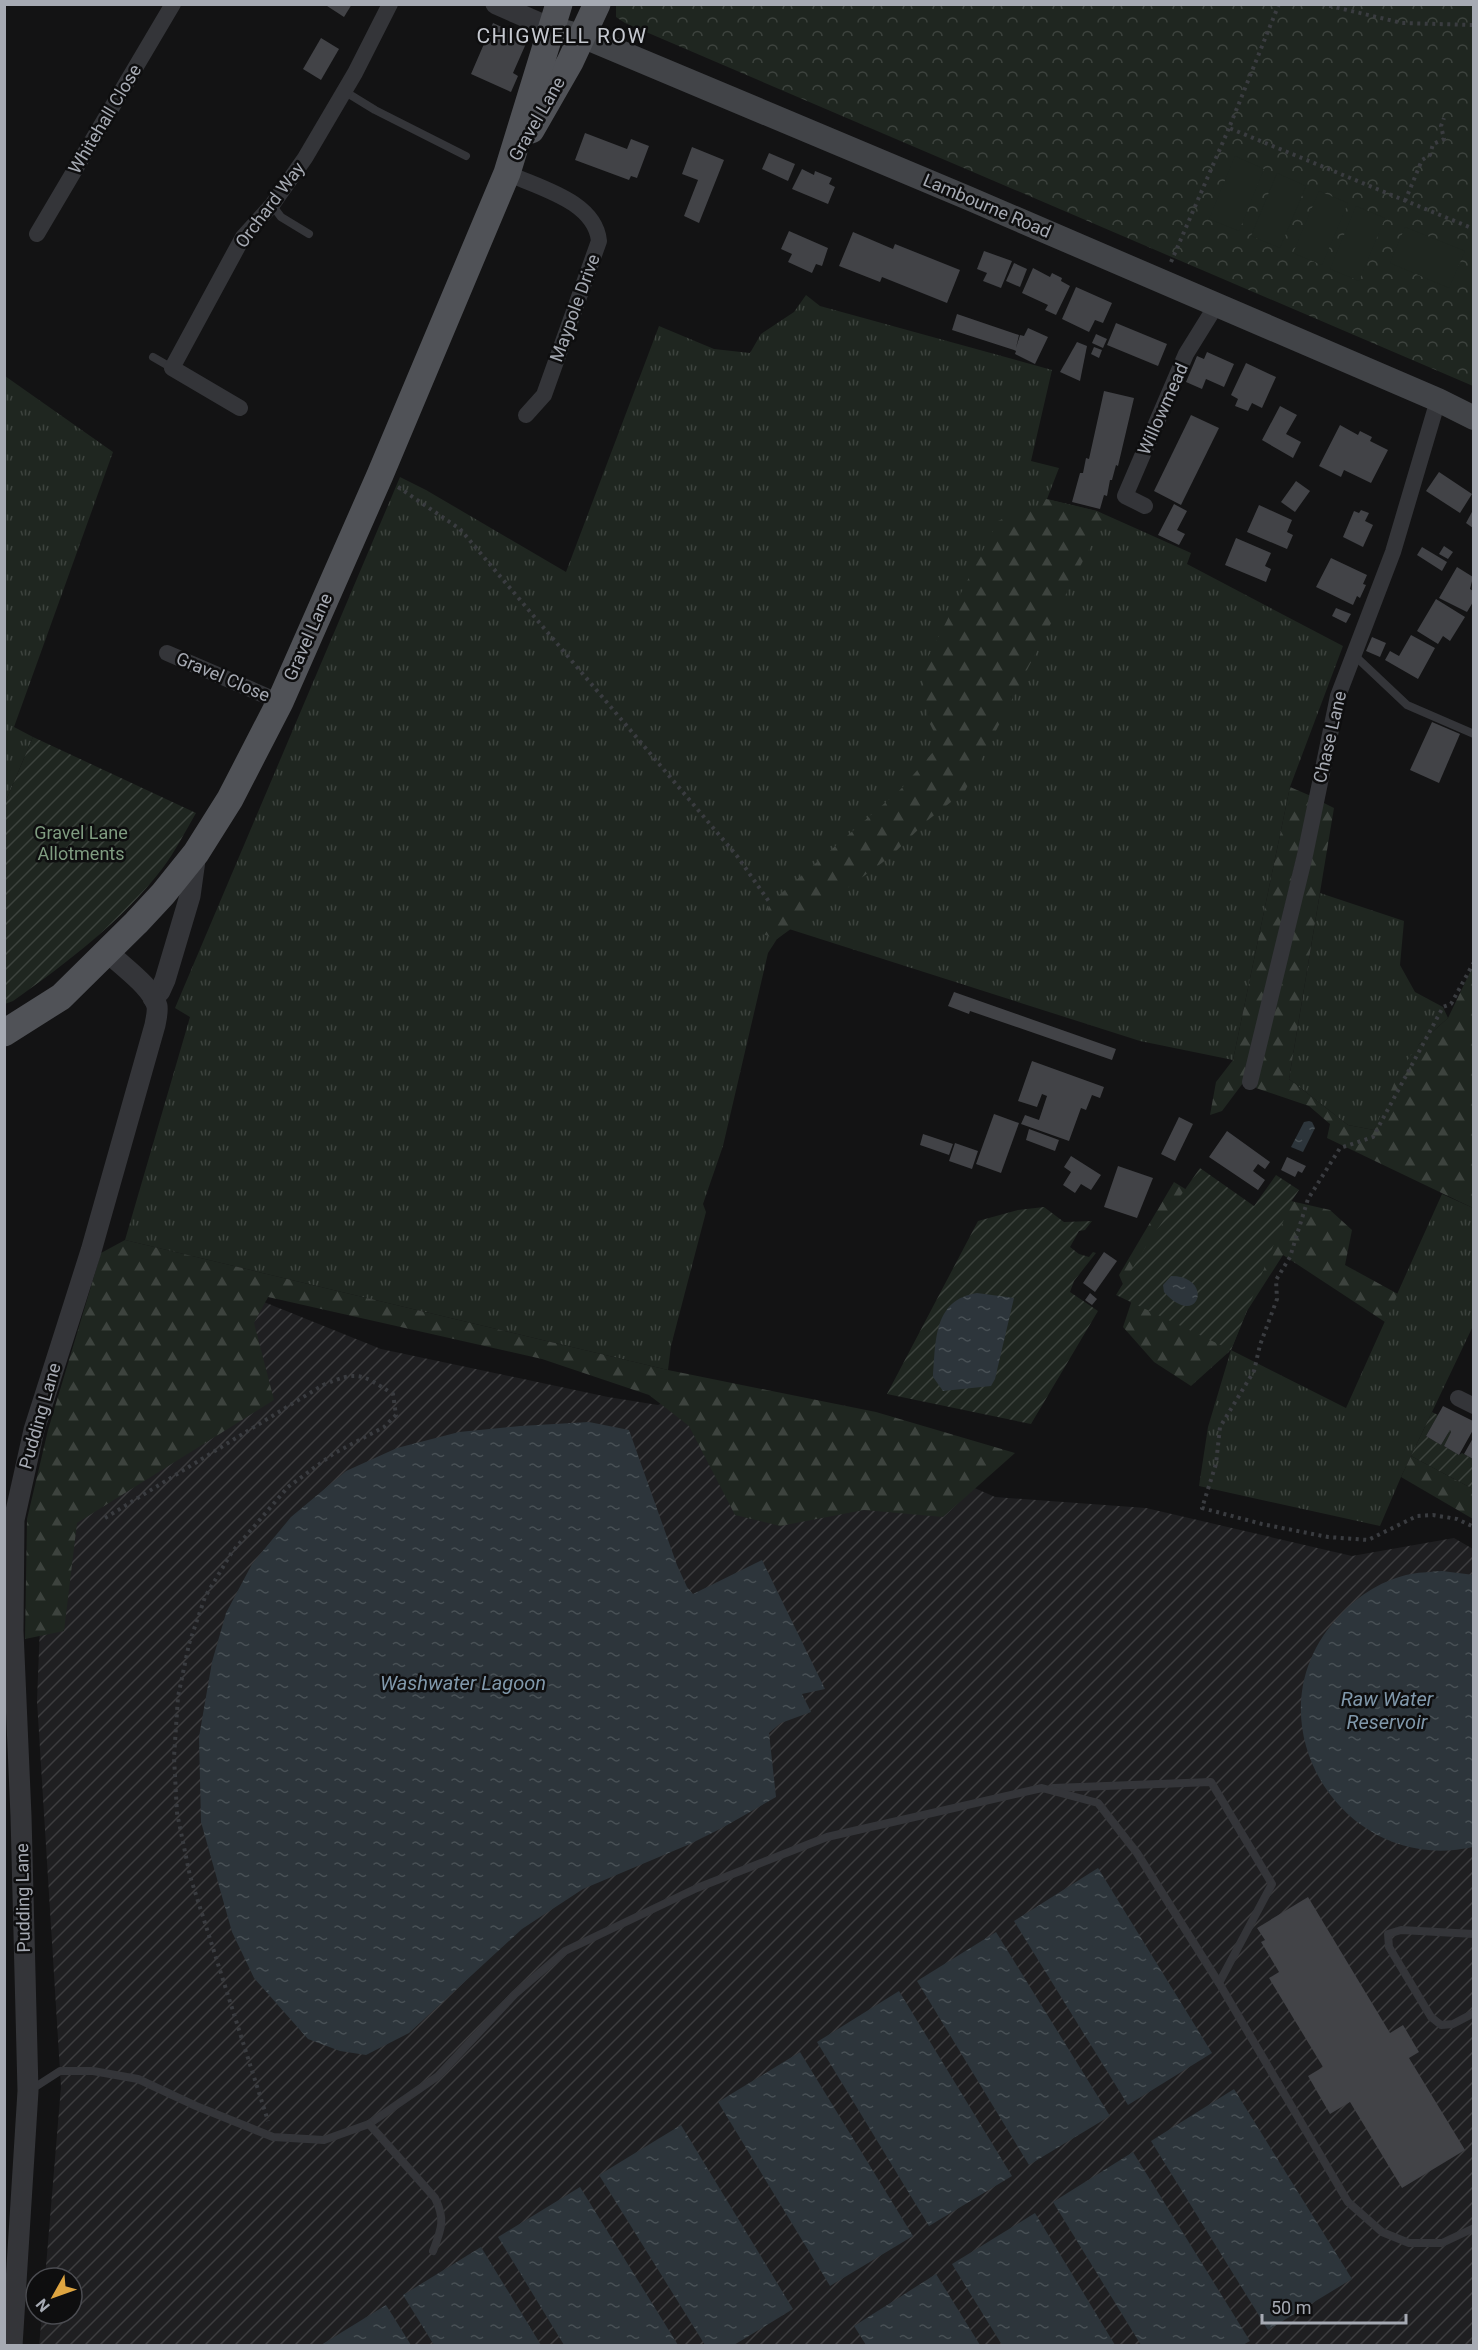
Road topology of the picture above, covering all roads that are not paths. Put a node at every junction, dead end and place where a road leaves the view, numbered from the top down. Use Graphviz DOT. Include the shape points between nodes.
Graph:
graph roads {
  1 [pos="173,4"];
  2 [pos="390,4"];
  3 [pos="496,4"];
  4 [pos="580,4"];
  5 [pos="597,4"];
  6 [pos="555,16"];
  7 [pos="582,36"];
  8 [pos="344,91"];
  9 [pos="466,156"];
  10 [pos="508,172"];
  11 [pos="272,205"];
  12 [pos="37,234"];
  13 [pos="309,234"];
  14 [pos="1217,304"];
  15 [pos="153,357"];
  16 [pos="172,368"];
  17 [pos="1438,400"];
  18 [pos="240,408"];
  19 [pos="526,415"];
  20 [pos="1473,418"];
  21 [pos="1145,506"];
  22 [pos="167,653"];
  23 [pos="1353,654"];
  24 [pos="280,702"];
  25 [pos="1473,734"];
  26 [pos="196,853"];
  27 [pos="107,951"];
  28 [pos="153,998"];
  29 [pos="4,1033"];
  30 [pos="1250,1082"];
  31 [pos="1458,1398"];
  32 [pos="1473,1406"];
  33 [pos="1042,1788"];
  34 [pos="1473,1934"];
  35 [pos="1219,1983"];
  36 [pos="1473,2013"];
  37 [pos="28,2091"];
  38 [pos="369,2124"];
  39 [pos="1473,2228"];
  40 [pos="433,2251"];
  41 [pos="12,2346"];
  1 -- 12 [label="street, Whitehall Close"];
  2 -- 8 [label="street, Orchard Way"];
  3 -- 6 [label="street, Lambourne Road"];
  4 -- 6 [label="main road" via="578,11"];
  5 -- 7 [label="main road, Gravel Lane"];
  6 -- 7 [label="main road, Lambourne Road"];
  6 -- 10 [label="main road, Gravel Lane"];
  7 -- 10 [label="main road, Gravel Lane"];
  7 -- 14 [label="main road, Lambourne Road"];
  8 -- 9 [label="lane"];
  8 -- 11 [label="street, Orchard Way"];
  10 -- 19 [label="street, Maypole Drive" via="580,207 598,228 599,241 544,395"];
  10 -- 24 [label="main road, Gravel Lane"];
  11 -- 13 [label="lane" via="281,217"];
  11 -- 16 [label="street, Orchard Way" via="243,237"];
  14 -- 17 [label="main road, Lambourne Road"];
  14 -- 21 [label="street, Willowmead" via="1186,354 1125,496"];
  15 -- 16 [label="lane"];
  16 -- 18 [label="street"];
  17 -- 20 [label="main road, Lambourne Road"];
  17 -- 23 [label="street, Chase Lane" via="1394,552"];
  22 -- 24 [label="street, Gravel Close"];
  23 -- 25 [label="lane" via="1407,705"];
  23 -- 30 [label="street, Chase Lane" via="1338,696 1305,855"];
  24 -- 26 [label="main road, Gravel Lane" via="230,799"];
  26 -- 27 [label="main road, Gravel Lane" via="164,894"];
  26 -- 28 [label="street" via="190,896 165,980"];
  27 -- 28 [label="street"];
  27 -- 29 [label="main road, Gravel Lane" via="61,997"];
  28 -- 37 [label="street, Pudding Lane" via="157,1005 155,1025 91,1251 33,1430 14,1520 13,1631"];
  31 -- 32 [label="street"];
  33 -- 35 [label="lane" via="1098,1803 1137,1853"];
  33 -- 35 [label="lane" via="1211,1782 1272,1884"];
  33 -- 38 [label="lane" via="828,1837 697,1888 565,1951 515,1994 438,2076"];
  34 -- 36 [label="lane" via="1401,1930 1388,1934 1389,1947 1431,2017 1441,2025 1453,2024"];
  35 -- 39 [label="lane" via="1348,2202 1382,2232 1409,2243 1442,2243"];
  37 -- 38 [label="lane" via="60,2071 105,2073 138,2079 273,2137 324,2140"];
  37 -- 41 [label="street, Pudding Lane"];
  38 -- 40 [label="lane" via="435,2198 442,2212"];
}
